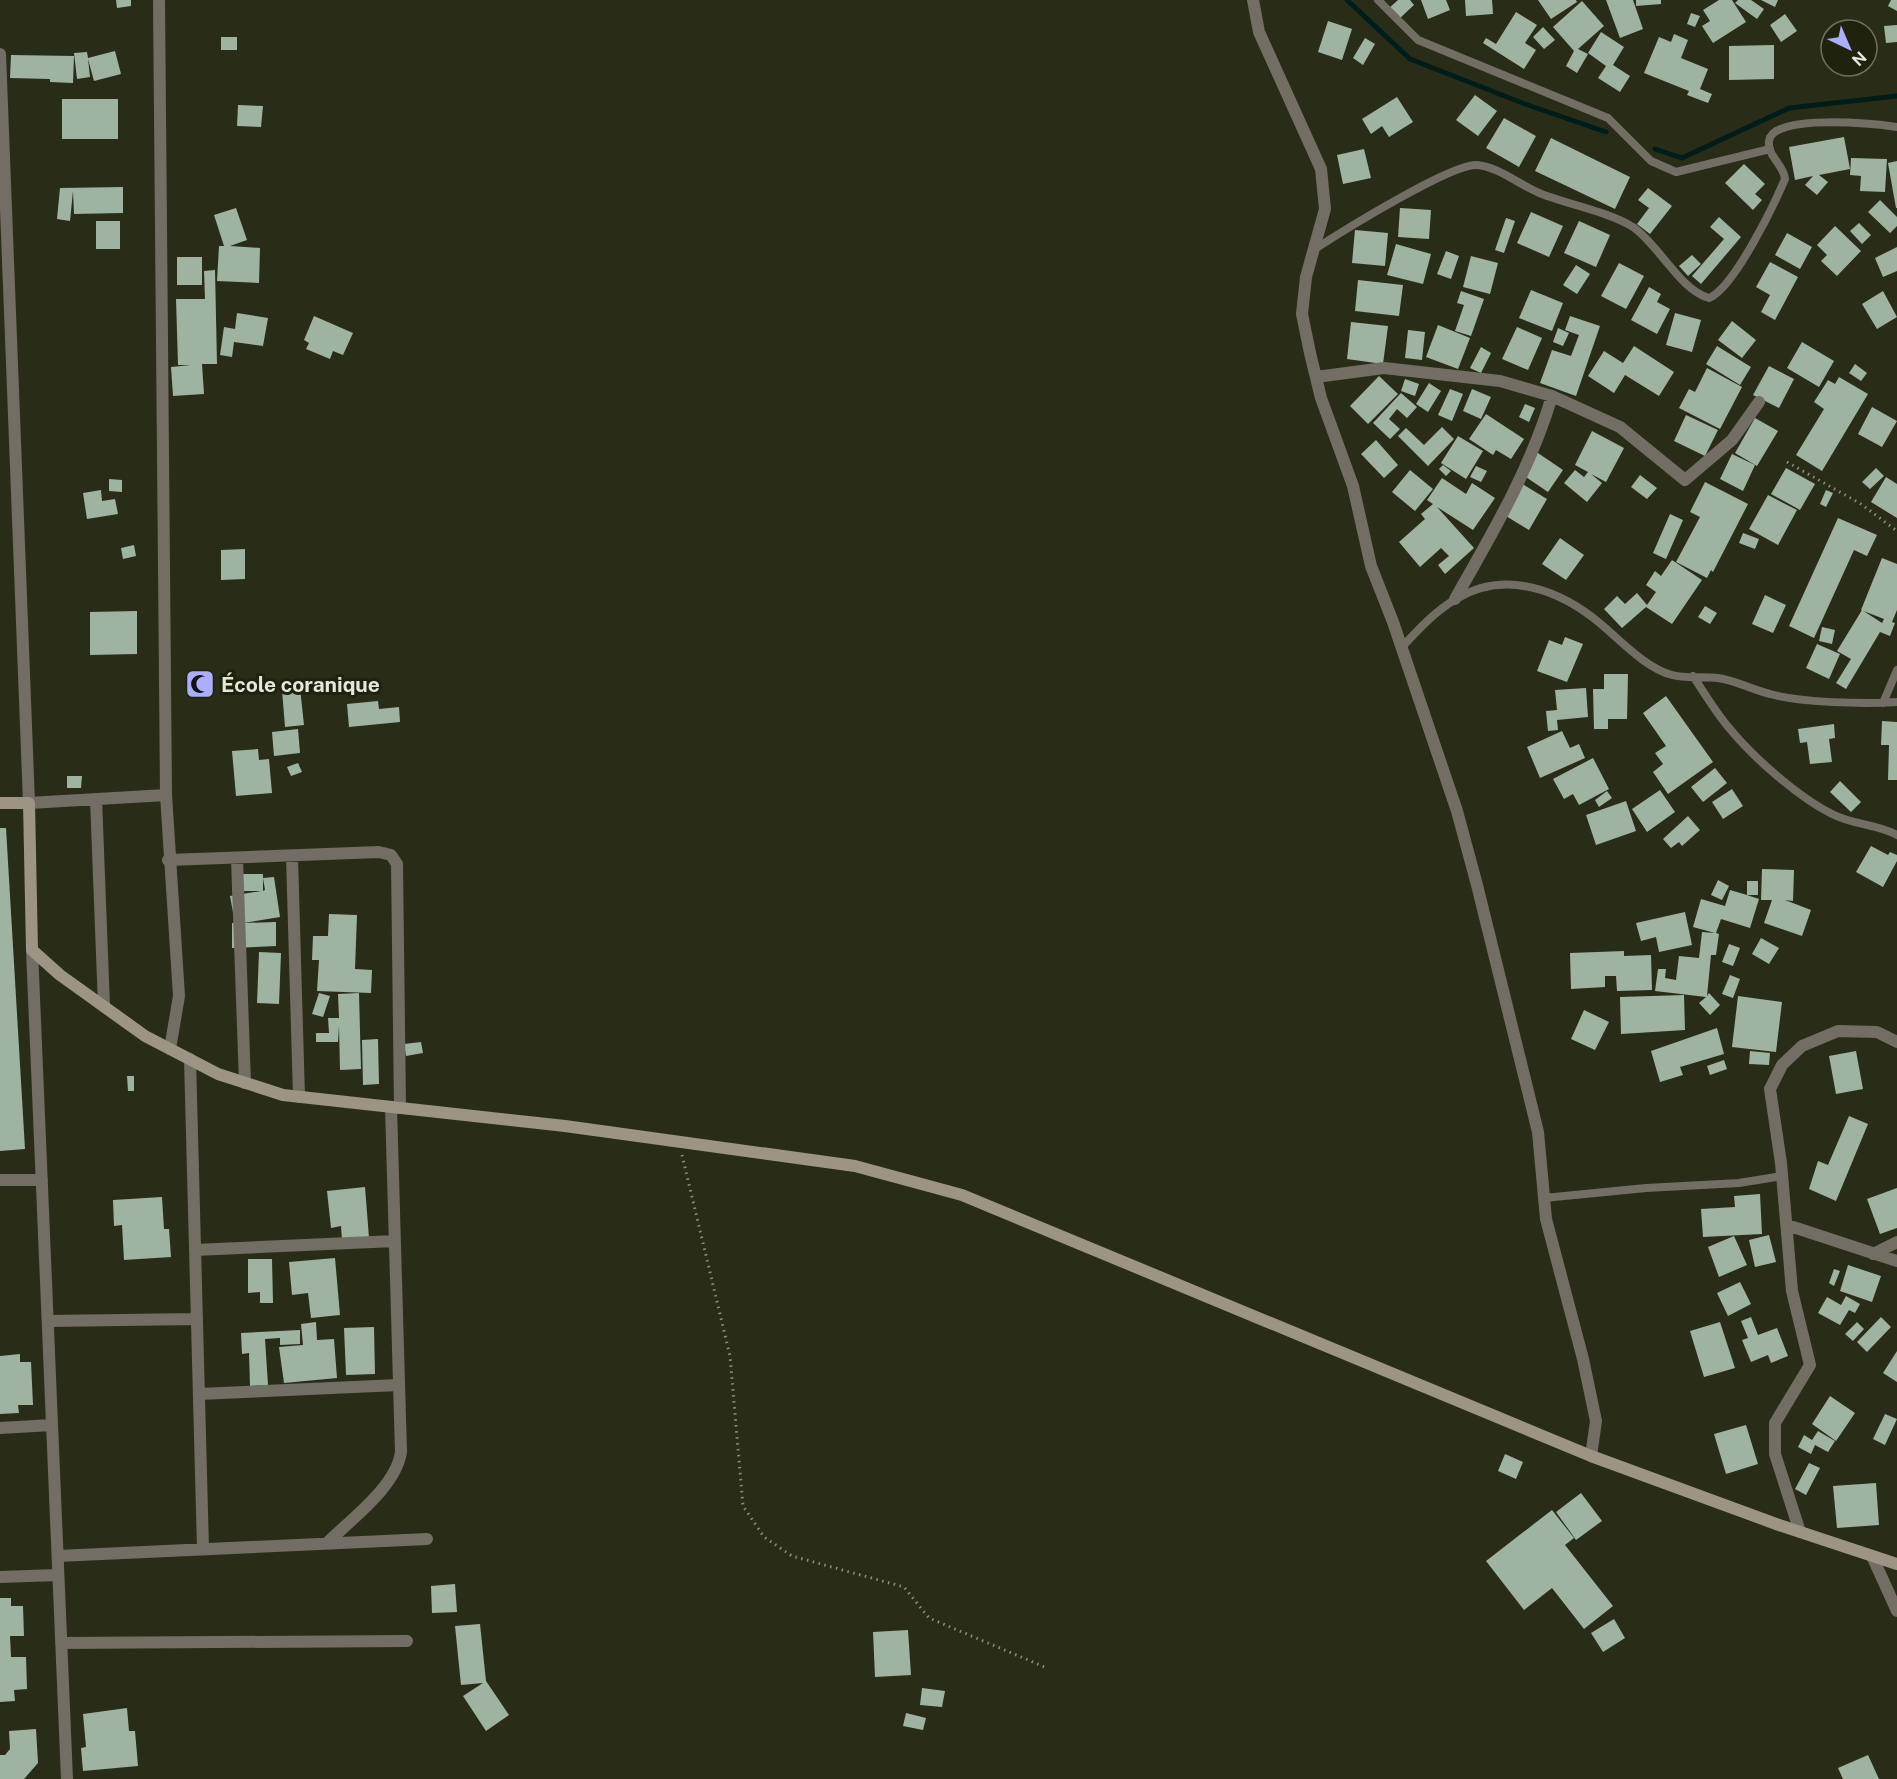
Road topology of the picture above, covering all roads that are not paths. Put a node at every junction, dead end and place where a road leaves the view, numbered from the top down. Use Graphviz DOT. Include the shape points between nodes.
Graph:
graph roads {
  1 [pos="159,0"];
  2 [pos="1253,0"];
  3 [pos="1378,0"];
  4 [pos="0,54"];
  5 [pos="1897,127"];
  6 [pos="1770,149"];
  7 [pos="1316,249"];
  8 [pos="1316,377"];
  9 [pos="1552,396"];
  10 [pos="1759,402"];
  11 [pos="1455,599"];
  12 [pos="1401,648"];
  13 [pos="1897,670"];
  14 [pos="1693,676"];
  15 [pos="1897,702"];
  16 [pos="1883,703"];
  17 [pos="166,795"];
  18 [pos="96,799"];
  19 [pos="0,803"];
  20 [pos="29,803"];
  21 [pos="1897,835"];
  22 [pos="292,857"];
  23 [pos="168,860"];
  24 [pos="237,860"];
  25 [pos="32,950"];
  26 [pos="104,1006"];
  27 [pos="1897,1042"];
  28 [pos="170,1049"];
  29 [pos="190,1059"];
  30 [pos="245,1083"];
  31 [pos="299,1097"];
  32 [pos="396,1108"];
  33 [pos="1782,1176"];
  34 [pos="0,1180"];
  35 [pos="42,1180"];
  36 [pos="1544,1198"];
  37 [pos="1787,1225"];
  38 [pos="394,1241"];
  39 [pos="1897,1242"];
  40 [pos="195,1250"];
  41 [pos="1873,1254"];
  42 [pos="1897,1261"];
  43 [pos="197,1319"];
  44 [pos="48,1321"];
  45 [pos="398,1385"];
  46 [pos="199,1394"];
  47 [pos="52,1425"];
  48 [pos="0,1428"];
  49 [pos="1591,1456"];
  50 [pos="1800,1532"];
  51 [pos="427,1539"];
  52 [pos="326,1544"];
  53 [pos="202,1549"];
  54 [pos="58,1556"];
  55 [pos="1872,1556"];
  56 [pos="1897,1564"];
  57 [pos="58,1575"];
  58 [pos="0,1577"];
  59 [pos="1897,1611"];
  60 [pos="407,1641"];
  61 [pos="61,1643"];
  62 [pos="67,1779"];
  1 -- 17 [label="street"];
  2 -- 7 [label="street" via="1259,32 1321,169 1325,209"];
  3 -- 6 [label="lane" via="1418,40 1608,118 1650,161 1676,172"];
  4 -- 20 [label="street"];
  5 -- 6 [label="lane" via="1800,123 1773,132"];
  6 -- 7 [label="lane" via="1785,173 1781,187 1737,272 1719,293 1709,298 1687,283 1632,226 1529,190 1489,168 1474,165 1393,202"];
  7 -- 8 [label="street" via="1306,278 1302,314"];
  8 -- 9 [label="street" via="1384,368 1500,381"];
  8 -- 12 [label="street" via="1353,486 1371,566"];
  9 -- 10 [label="street" via="1620,427 1685,480 1732,440"];
  9 -- 11 [label="street" via="1541,433"];
  11 -- 12 [label="lane" via="1428,619"];
  11 -- 14 [label="lane" via="1471,591 1509,585 1547,590 1583,608 1642,659 1672,675"];
  12 -- 36 [label="street" via="1457,811 1477,885 1538,1132"];
  13 -- 16 [label="lane"];
  14 -- 16 [label="lane" via="1719,678 1771,695"];
  14 -- 21 [label="lane" via="1730,730 1785,781 1830,813"];
  15 -- 16 [label="lane"];
  17 -- 18 [label="street"];
  17 -- 23 [label="street"];
  18 -- 20 [label="street"];
  18 -- 26 [label="street"];
  19 -- 20 [label="main road"];
  20 -- 25 [label="main road"];
  22 -- 24 [label="street"];
  22 -- 31 [label="street"];
  22 -- 32 [label="street" via="379,852 391,855 397,864"];
  23 -- 24 [label="street"];
  23 -- 28 [label="street" via="179,996"];
  24 -- 30 [label="street"];
  25 -- 26 [label="main road"];
  25 -- 35 [label="street"];
  26 -- 28 [label="main road" via="144,1036"];
  27 -- 33 [label="street" via="1877,1032 1838,1031 1803,1046 1782,1065 1770,1089"];
  28 -- 29 [label="main road"];
  29 -- 30 [label="main road"];
  29 -- 40 [label="street"];
  30 -- 31 [label="main road"];
  31 -- 32 [label="main road"];
  32 -- 38 [label="street"];
  32 -- 49 [label="main road" via="855,1166 962,1195"];
  33 -- 36 [label="lane" via="1739,1183"];
  33 -- 37 [label="street"];
  34 -- 35 [label="street"];
  35 -- 44 [label="street"];
  36 -- 49 [label="street" via="1596,1421"];
  37 -- 41 [label="street"];
  37 -- 50 [label="street" via="1792,1291 1810,1365 1774,1423 1775,1454"];
  38 -- 40 [label="street"];
  38 -- 45 [label="street"];
  39 -- 41 [label="street"];
  40 -- 43 [label="street"];
  41 -- 42 [label="street"];
  43 -- 44 [label="street"];
  43 -- 46 [label="street"];
  44 -- 47 [label="street"];
  45 -- 46 [label="street"];
  45 -- 52 [label="street" via="399,1465 391,1480"];
  46 -- 53 [label="street"];
  47 -- 48 [label="street"];
  47 -- 54 [label="street"];
  49 -- 50 [label="main road"];
  50 -- 55 [label="main road"];
  51 -- 52 [label="street"];
  52 -- 53 [label="street"];
  53 -- 54 [label="street"];
  54 -- 57 [label="street"];
  55 -- 56 [label="main road"];
  55 -- 59 [label="street"];
  57 -- 58 [label="street"];
  57 -- 61 [label="street"];
  60 -- 61 [label="street"];
  61 -- 62 [label="street"];
}
